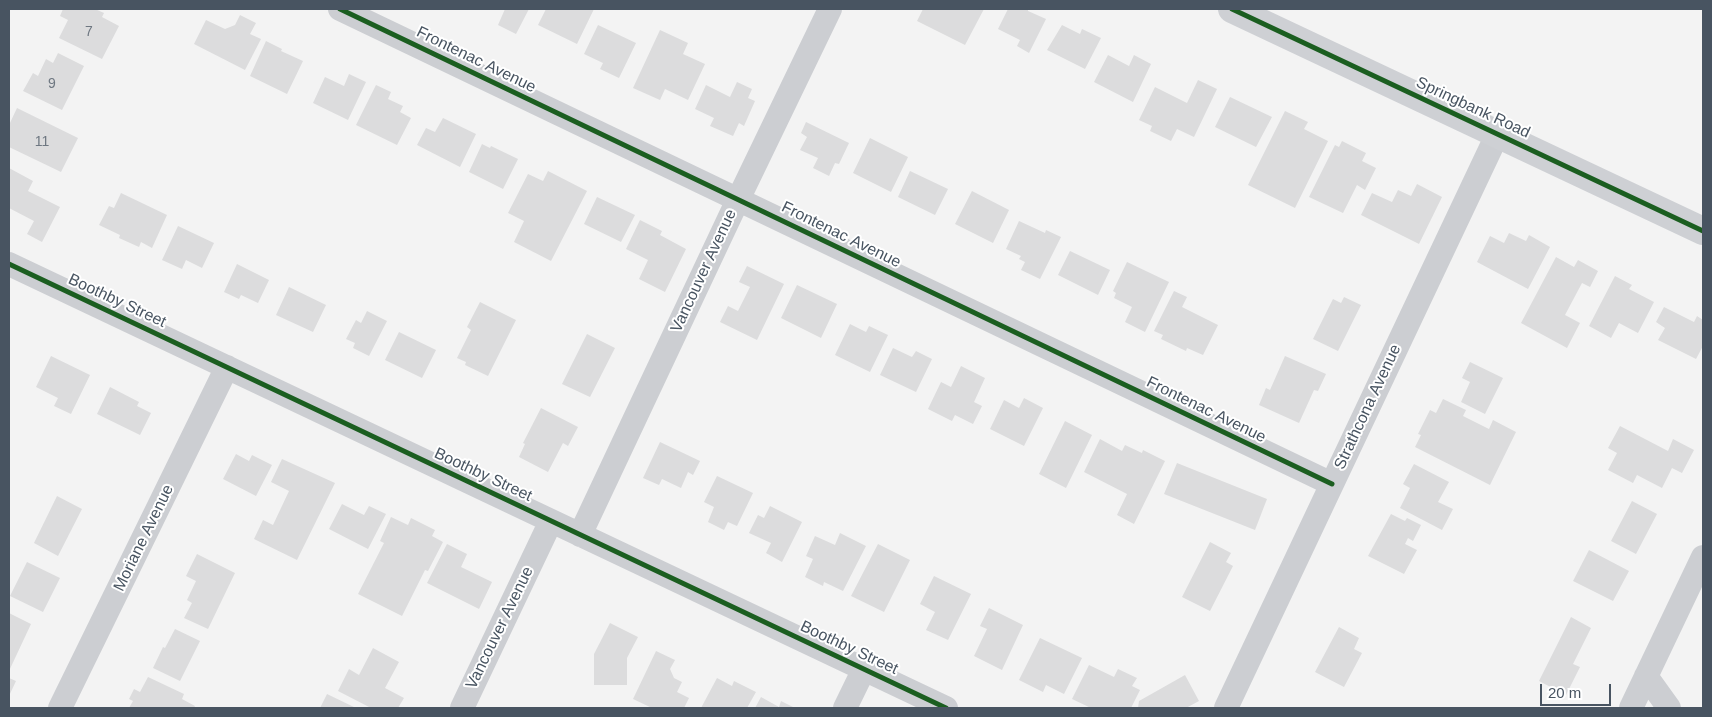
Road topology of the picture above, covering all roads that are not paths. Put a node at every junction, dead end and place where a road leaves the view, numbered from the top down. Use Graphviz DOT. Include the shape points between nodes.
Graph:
graph roads {
  1 [pos="340,9"];
  2 [pos="830,9"];
  3 [pos="1232,9"];
  4 [pos="1498,133"];
  5 [pos="738,200"];
  6 [pos="1703,231"];
  7 [pos="9,264"];
  8 [pos="227,367"];
  9 [pos="1332,484"];
  10 [pos="552,521"];
  11 [pos="580,535"];
  12 [pos="1703,557"];
  13 [pos="864,669"];
  14 [pos="1646,676"];
  15 [pos="60,708"];
  16 [pos="462,708"];
  17 [pos="845,708"];
  18 [pos="946,708"];
  19 [pos="1226,708"];
  20 [pos="1630,708"];
  21 [pos="1669,708"];
  1 -- 5 [label="street, Frontenac Avenue"];
  2 -- 5 [label="street, Vancouver Avenue"];
  3 -- 4 [label="main road, Springbank Road"];
  4 -- 6 [label="main road, Springbank Road"];
  4 -- 9 [label="street, Strathcona Avenue"];
  5 -- 9 [label="street, Frontenac Avenue"];
  5 -- 11 [label="street, Vancouver Avenue"];
  7 -- 8 [label="street, Boothby Street"];
  8 -- 10 [label="street, Boothby Street"];
  8 -- 15 [label="street, Moriane Avenue"];
  9 -- 19 [label="street, Strathcona Avenue"];
  10 -- 11 [label="street, Boothby Street"];
  10 -- 16 [label="street, Vancouver Avenue"];
  11 -- 13 [label="street, Boothby Street"];
  12 -- 14 [label="street"];
  13 -- 17 [label="street"];
  13 -- 18 [label="street, Boothby Street"];
  14 -- 20 [label="street"];
  14 -- 21 [label="street"];
}
